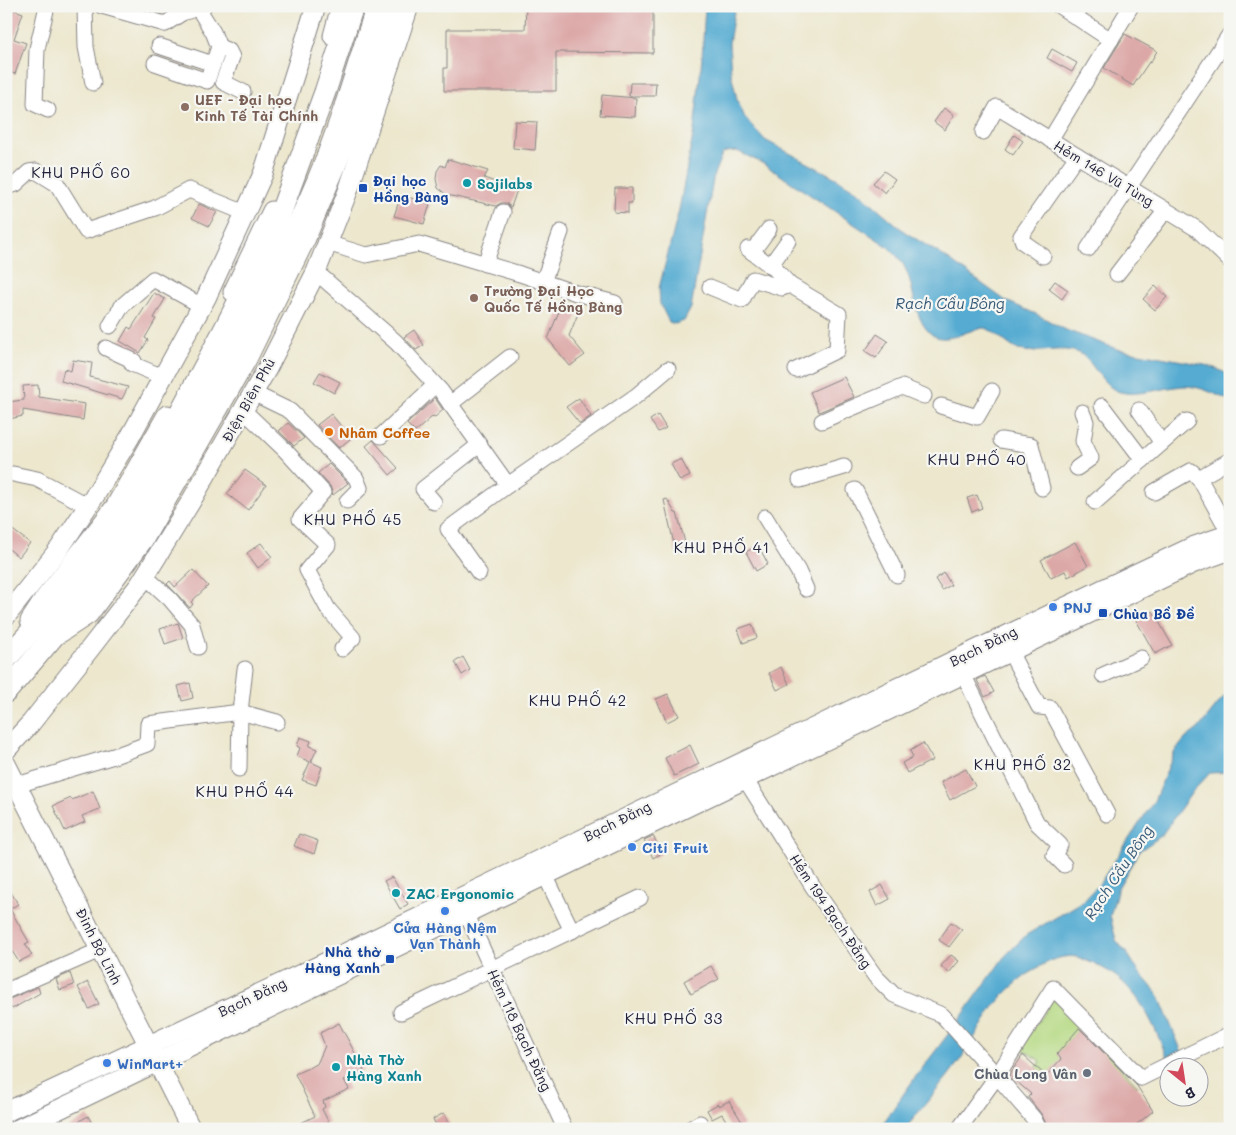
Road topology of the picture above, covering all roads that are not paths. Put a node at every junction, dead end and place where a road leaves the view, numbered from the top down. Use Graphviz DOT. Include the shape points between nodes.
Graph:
graph roads {
  1 [pos="47,6"];
  2 [pos="86,6"];
  3 [pos="102,6"];
  4 [pos="316,6"];
  5 [pos="341,6"];
  6 [pos="353,6"];
  7 [pos="377,6"];
  8 [pos="390,6"];
  9 [pos="409,6"];
  10 [pos="1132,6"];
  11 [pos="201,7"];
  12 [pos="1062,7"];
  13 [pos="165,24"];
  14 [pos="1230,34"];
  15 [pos="1110,40"];
  16 [pos="159,46"];
  17 [pos="219,47"];
  18 [pos="213,64"];
  19 [pos="93,83"];
  20 [pos="242,92"];
  21 [pos="48,110"];
  22 [pos="983,132"];
  23 [pos="1050,140"];
  24 [pos="1077,156"];
  25 [pos="6,187"];
  26 [pos="1129,188"];
  27 [pos="1166,210"];
  28 [pos="503,212"];
  29 [pos="244,213"];
  30 [pos="769,229"];
  31 [pos="561,232"];
  32 [pos="788,241"];
  33 [pos="327,243"];
  34 [pos="1088,249"];
  35 [pos="1043,256"];
  36 [pos="1230,261"];
  37 [pos="485,264"];
  38 [pos="770,266"];
  39 [pos="316,272"];
  40 [pos="1117,274"];
  41 [pos="543,282"];
  42 [pos="790,285"];
  43 [pos="710,286"];
  44 [pos="615,303"];
  45 [pos="202,306"];
  46 [pos="110,326"];
  47 [pos="106,348"];
  48 [pos="510,357"];
  49 [pos="668,369"];
  50 [pos="796,370"];
  51 [pos="163,377"];
  52 [pos="435,385"];
  53 [pos="992,391"];
  54 [pos="253,393"];
  55 [pos="924,396"];
  56 [pos="450,404"];
  57 [pos="941,406"];
  58 [pos="1102,406"];
  59 [pos="243,410"];
  60 [pos="1139,410"];
  61 [pos="1082,412"];
  62 [pos="1187,421"];
  63 [pos="822,422"];
  64 [pos="381,436"];
  65 [pos="1001,440"];
  66 [pos="1162,442"];
  67 [pos="479,445"];
  68 [pos="1143,460"];
  69 [pos="1230,460"];
  70 [pos="844,467"];
  71 [pos="1077,468"];
  72 [pos="13,474"];
  73 [pos="1199,478"];
  74 [pos="800,480"];
  75 [pos="508,485"];
  76 [pos="1042,488"];
  77 [pos="855,490"];
  78 [pos="1154,492"];
  79 [pos="347,501"];
  80 [pos="434,502"];
  81 [pos="1095,502"];
  82 [pos="88,506"];
  83 [pos="765,517"];
  84 [pos="1230,534"];
  85 [pos="1230,550"];
  86 [pos="479,574"];
  87 [pos="896,575"];
  88 [pos="144,576"];
  89 [pos="806,589"];
  90 [pos="6,616"];
  91 [pos="51,639"];
  92 [pos="198,647"];
  93 [pos="342,649"];
  94 [pos="1010,652"];
  95 [pos="1141,658"];
  96 [pos="6,659"];
  97 [pos="960,666"];
  98 [pos="245,669"];
  99 [pos="1103,675"];
  100 [pos="6,692"];
  101 [pos="240,712"];
  102 [pos="277,722"];
  103 [pos="6,750"];
  104 [pos="6,764"];
  105 [pos="239,769"];
  106 [pos="741,772"];
  107 [pos="17,785"];
  108 [pos="1107,814"];
  109 [pos="1064,865"];
  110 [pos="545,875"];
  111 [pos="640,898"];
  112 [pos="462,906"];
  113 [pos="572,931"];
  114 [pos="100,950"];
  115 [pos="492,969"];
  116 [pos="322,974"];
  117 [pos="6,991"];
  118 [pos="401,1012"];
  119 [pos="1230,1034"];
  120 [pos="149,1044"];
  121 [pos="158,1062"];
  122 [pos="997,1076"];
  123 [pos="6,1112"];
  124 [pos="18,1129"];
  125 [pos="191,1129"];
  126 [pos="566,1129"];
  127 [pos="959,1129"];
  128 [pos="1039,1129"];
  1 -- 21 [label="street" via="36,49 35,104"];
  2 -- 19 [label="street" via="86,47"];
  3 -- 13 [label="street"];
  4 -- 29 [label="main road" via="263,174"];
  5 -- 96 [label="main road" via="307,121 270,216 227,306 115,507 45,598"];
  6 -- 96 [label="highway" via="274,231 224,330 160,450 114,527 44,618"];
  7 -- 91 [label="highway, Điện Biên Phủ" via="321,172 272,280 167,475 132,533"];
  8 -- 91 [label="main road, Điện Biên Phủ" via="363,97 334,171 306,238 247,359 144,539 89,614"];
  9 -- 33 [label="main road, Điện Biên Phủ" via="348,191"];
  10 -- 15 [label="street"];
  11 -- 13 [label="street" via="182,13"];
  11 -- 17 [label="street"];
  12 -- 15 [label="street"];
  13 -- 16 [label="street"];
  14 -- 26 [label="street"];
  15 -- 23 [label="street"];
  16 -- 18 [label="street"];
  16 -- 18 [label="street" via="154,64 207,82"];
  17 -- 18 [label="street"];
  17 -- 20 [label="street" via="229,51 232,57 223,82"];
  22 -- 23 [label="street, Hẻm 146 Vũ Tùng" via="997,107"];
  23 -- 24 [label="street, Hẻm 146 Vũ Tùng"];
  24 -- 26 [label="street, Hẻm 146 Vũ Tùng"];
  24 -- 35 [label="street" via="1021,236 1023,242"];
  25 -- 29 [label="street" via="36,171 56,184 86,232 155,208 189,190"];
  26 -- 27 [label="street, Hẻm 146 Vũ Tùng"];
  26 -- 34 [label="street"];
  27 -- 36 [label="street, Hẻm 146 Vũ Tùng" via="1197,228"];
  27 -- 40 [label="street"];
  28 -- 37 [label="street"];
  29 -- 45 [label="main road"];
  30 -- 38 [label="street" via="750,251"];
  31 -- 41 [label="street"];
  32 -- 38 [label="street"];
  33 -- 37 [label="street" via="366,255 419,244"];
  33 -- 39 [label="main road, Điện Biên Phủ"];
  37 -- 41 [label="street"];
  38 -- 42 [label="street"];
  39 -- 52 [label="street" via="396,342"];
  39 -- 54 [label="main road, Điện Biên Phủ"];
  41 -- 44 [label="street"];
  42 -- 43 [label="street" via="782,288 753,279 742,300"];
  42 -- 50 [label="street" via="840,314 837,350"];
  45 -- 46 [label="street" via="153,279 122,306"];
  45 -- 51 [label="main road"];
  47 -- 51 [label="street"];
  48 -- 56 [label="street"];
  49 -- 75 [label="street" via="636,396"];
  51 -- 82 [label="main road"];
  52 -- 56 [label="street"];
  52 -- 64 [label="street"];
  53 -- 57 [label="street" via="977,417"];
  54 -- 59 [label="main road, Điện Biên Phủ"];
  54 -- 79 [label="street" via="290,411 356,478 360,488"];
  55 -- 63 [label="street" via="902,387"];
  56 -- 67 [label="street"];
  58 -- 68 [label="street"];
  59 -- 88 [label="main road, Điện Biên Phủ"];
  59 -- 93 [label="street" via="322,492 300,518 328,545 307,570 328,610 353,638"];
  60 -- 66 [label="street"];
  61 -- 71 [label="street" via="1086,422 1083,441 1090,458"];
  62 -- 66 [label="street"];
  65 -- 76 [label="street" via="1031,445"];
  66 -- 68 [label="street"];
  67 -- 75 [label="street"];
  67 -- 80 [label="street" via="423,489"];
  68 -- 81 [label="street"];
  69 -- 73 [label="street"];
  70 -- 74 [label="street"];
  72 -- 82 [label="street" via="37,479"];
  73 -- 78 [label="street" via="1191,471"];
  73 -- 84 [label="street"];
  75 -- 86 [label="street" via="448,529"];
  77 -- 87 [label="street"];
  82 -- 90 [label="main road"];
  83 -- 89 [label="street"];
  84 -- 97 [label="main road, Bạch Đằng" via="1184,551"];
  85 -- 94 [label="main road, Bạch Đằng" via="1194,563"];
  88 -- 92 [label="street" via="192,625"];
  88 -- 103 [label="main road, Điện Biên Phủ" via="88,652"];
  91 -- 100 [label="highway, Điện Biên Phủ"];
  94 -- 97 [label="main road, Bạch Đằng"];
  94 -- 108 [label="street" via="1039,707 1050,708"];
  95 -- 99 [label="street"];
  97 -- 106 [label="main road, Bạch Đằng"];
  97 -- 109 [label="street" via="1037,823 1060,845 1054,856"];
  98 -- 101 [label="street"];
  101 -- 102 [label="street"];
  101 -- 105 [label="street"];
  101 -- 107 [label="street" via="148,724 146,744"];
  104 -- 107 [label="main road, Đinh Bộ Lĩnh"];
  106 -- 110 [label="main road, Bạch Đằng"];
  106 -- 112 [label="main road, Bạch Đằng"];
  106 -- 122 [label="street, Hẻm 194 Bạch Đằng" via="813,887 875,976 894,995 942,1015"];
  107 -- 114 [label="main road, Đinh Bộ Lĩnh"];
  110 -- 112 [label="main road, Bạch Đằng"];
  110 -- 113 [label="street"];
  111 -- 113 [label="street"];
  112 -- 115 [label="street, Hẻm 118 Bạch Đằng"];
  112 -- 116 [label="main road, Bạch Đằng"];
  113 -- 115 [label="street"];
  114 -- 117 [label="street"];
  114 -- 120 [label="main road, Đinh Bộ Lĩnh"];
  115 -- 118 [label="street"];
  115 -- 126 [label="street, Hẻm 118 Bạch Đằng"];
  116 -- 120 [label="main road, Bạch Đằng"];
  116 -- 121 [label="main road, Bạch Đằng"];
  119 -- 122 [label="street" via="1141,1078 1053,988"];
  120 -- 121 [label="main road, Đinh Bộ Lĩnh"];
  120 -- 123 [label="main road, Bạch Đằng"];
  121 -- 124 [label="main road, Bạch Đằng"];
  121 -- 125 [label="main road, Đinh Bộ Lĩnh"];
  122 -- 127 [label="street"];
  122 -- 128 [label="street"];
}
